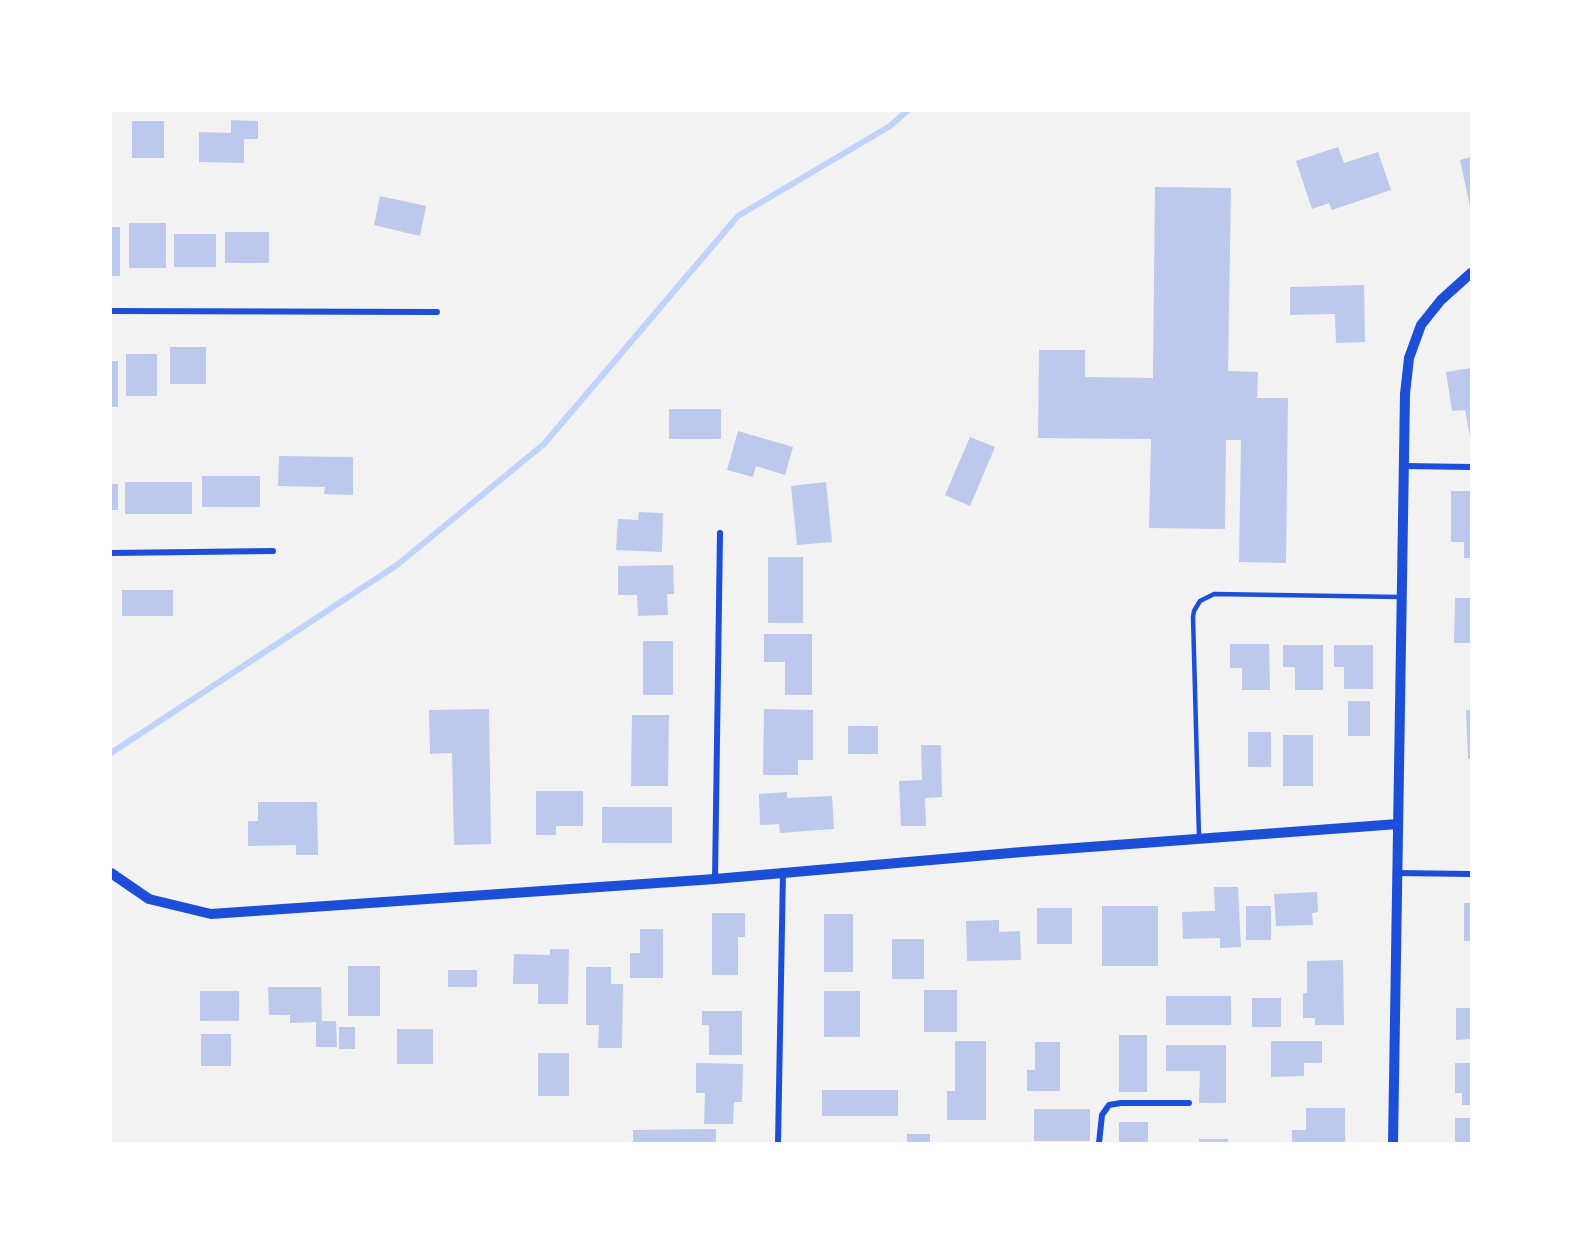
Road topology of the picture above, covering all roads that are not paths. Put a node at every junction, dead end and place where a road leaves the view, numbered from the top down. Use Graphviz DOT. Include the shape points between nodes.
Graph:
graph roads {
  1 [pos="1471,273"];
  2 [pos="111,311"];
  3 [pos="437,312"];
  4 [pos="1404,466"];
  5 [pos="1471,466"];
  6 [pos="720,533"];
  7 [pos="273,551"];
  8 [pos="111,553"];
  9 [pos="1401,597"];
  10 [pos="1398,824"];
  11 [pos="1199,839"];
  12 [pos="783,872"];
  13 [pos="111,873"];
  14 [pos="1397,873"];
  15 [pos="1471,874"];
  16 [pos="715,879"];
  17 [pos="1189,1103"];
  18 [pos="778,1143"];
  19 [pos="1099,1143"];
  20 [pos="1393,1143"];
  1 -- 4 [label="street" via="1421,325 1409,358"];
  2 -- 3 [label="street"];
  4 -- 5 [label="street"];
  4 -- 9 [label="street"];
  6 -- 16 [label="street"];
  7 -- 8 [label="street"];
  9 -- 10 [label="street"];
  9 -- 11 [label="lane" via="1214,594 1196,605 1193,617"];
  10 -- 11 [label="street"];
  10 -- 14 [label="street"];
  11 -- 12 [label="street"];
  12 -- 16 [label="street"];
  12 -- 18 [label="street"];
  13 -- 16 [label="street" via="149,899 211,914"];
  14 -- 15 [label="street"];
  14 -- 20 [label="street"];
  17 -- 19 [label="street" via="1109,1105 1102,1115"];
}
